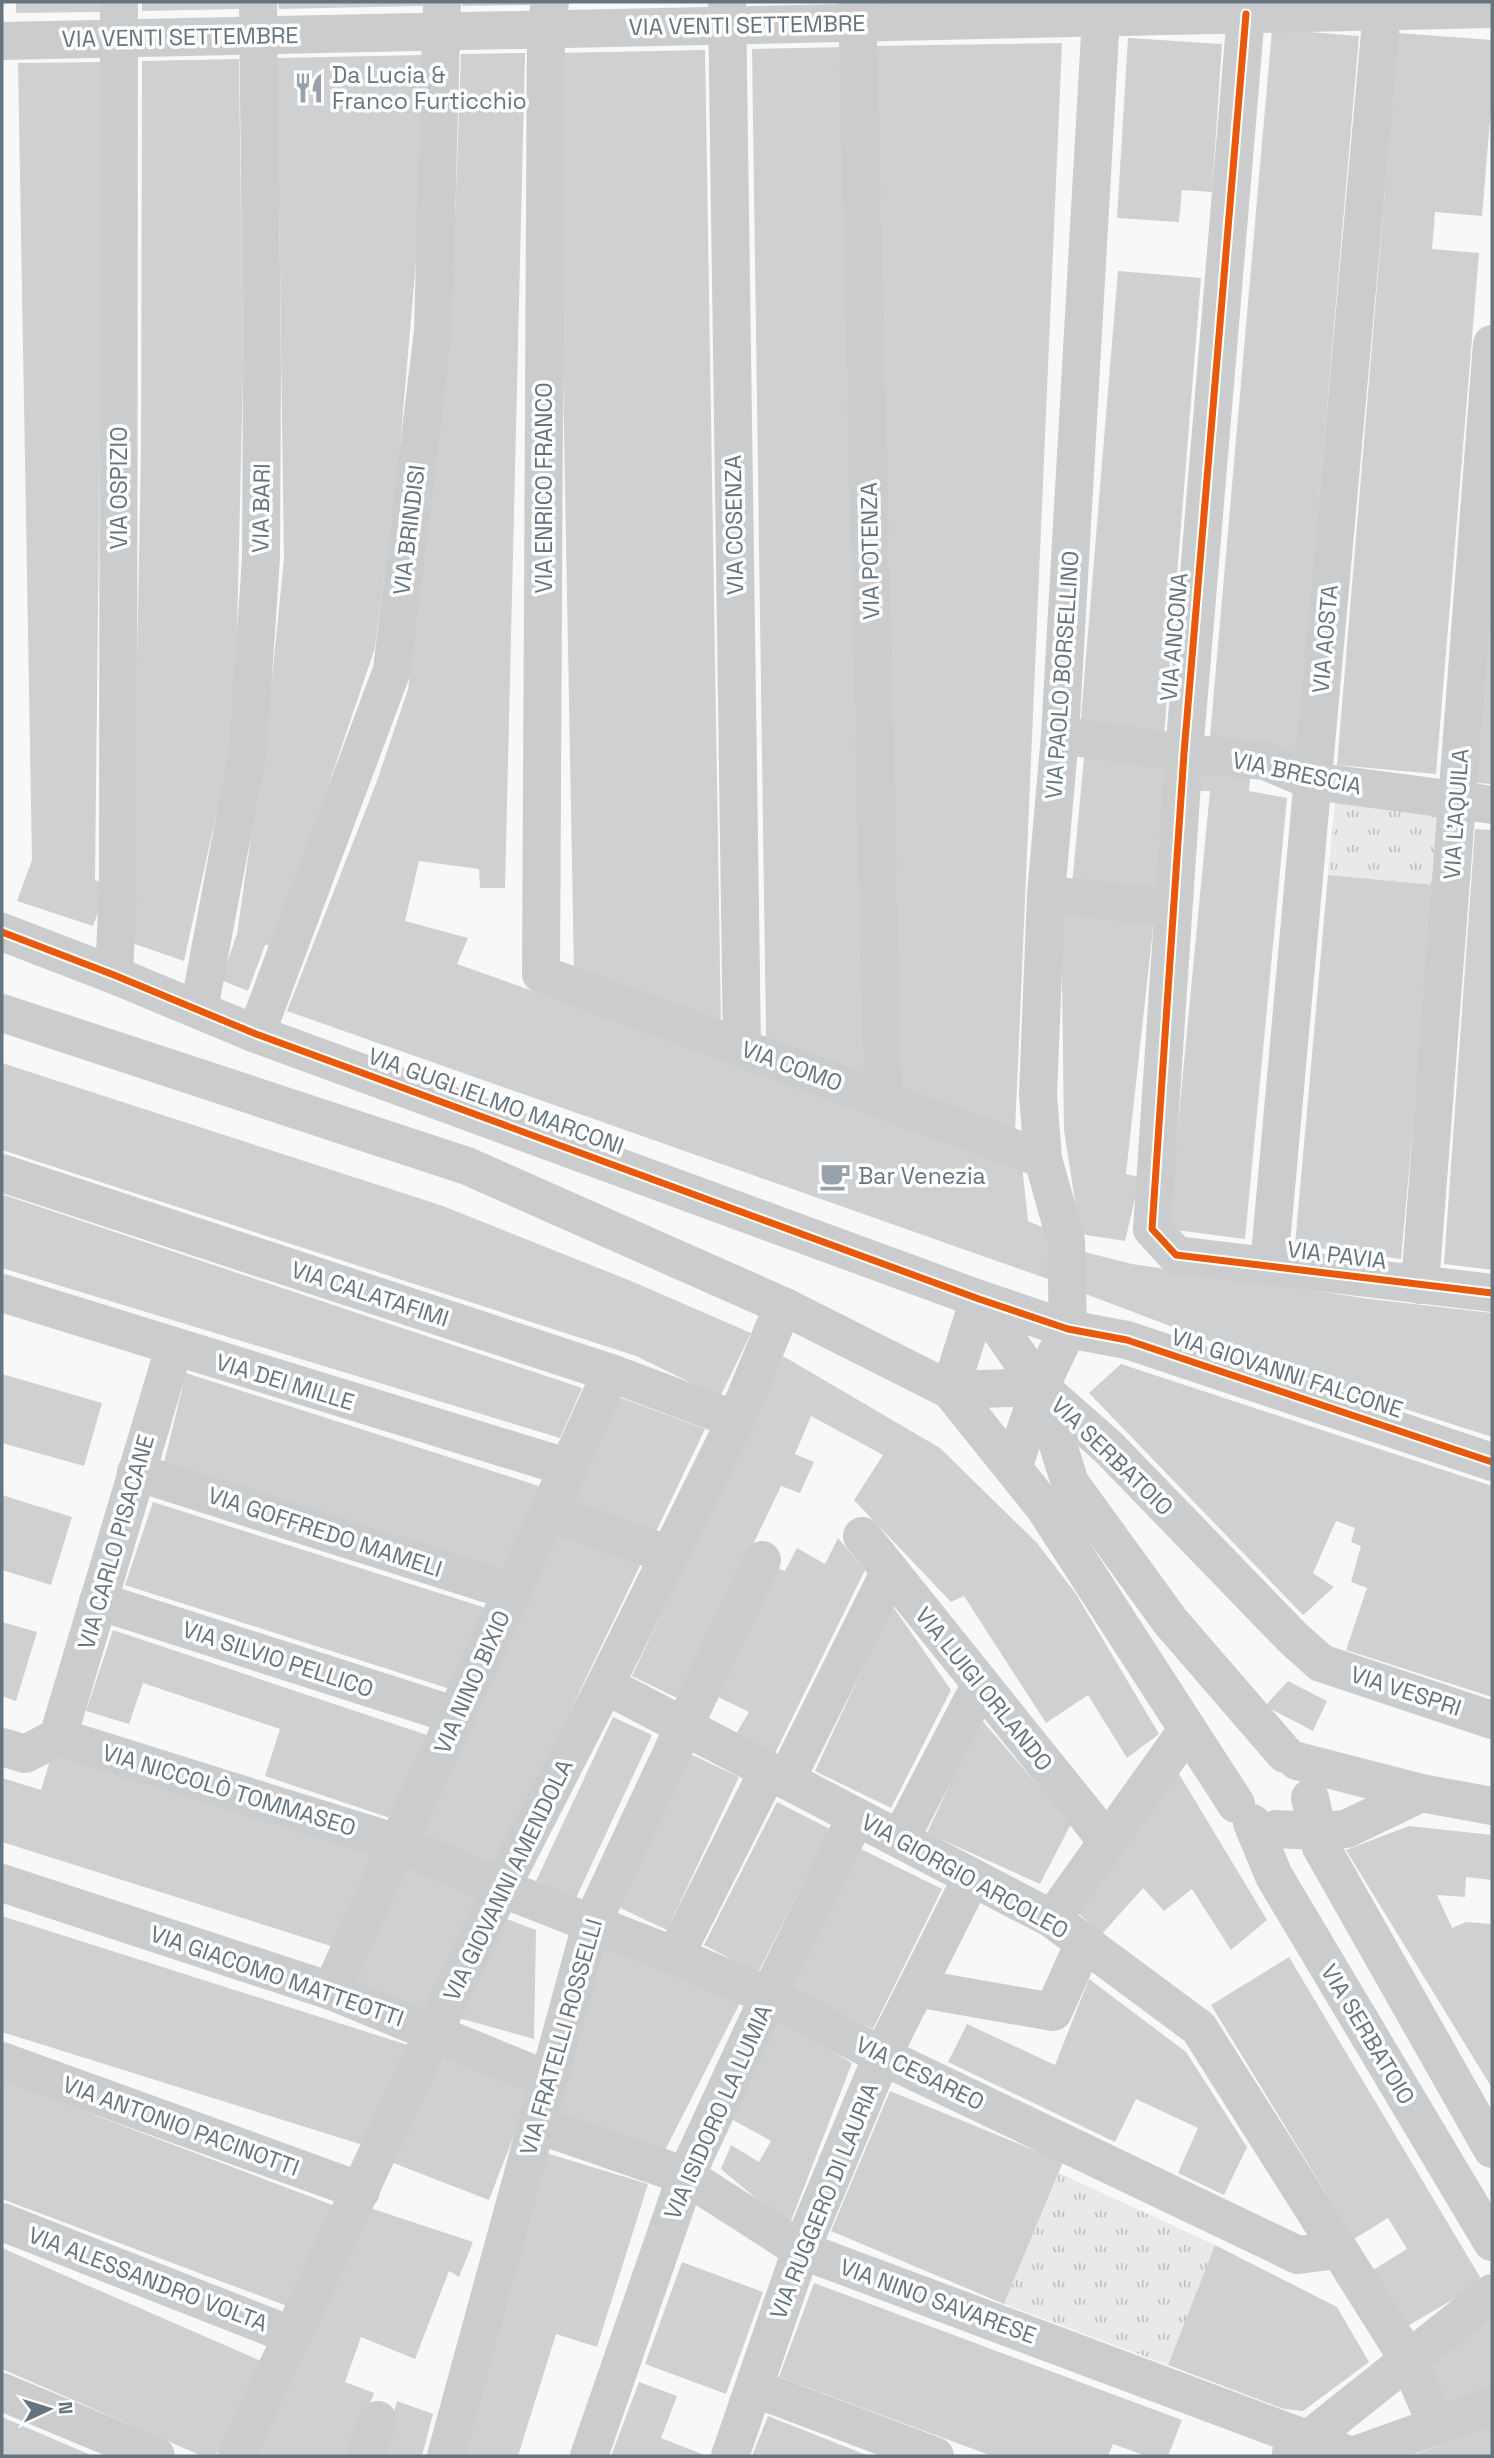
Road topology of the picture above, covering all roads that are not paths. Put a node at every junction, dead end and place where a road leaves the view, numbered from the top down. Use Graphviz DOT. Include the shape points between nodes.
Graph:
graph roads {
  1 [pos="1492,9"];
  2 [pos="1272,10"];
  3 [pos="1382,11"];
  4 [pos="857,12"];
  5 [pos="726,13"];
  6 [pos="548,15"];
  7 [pos="442,17"];
  8 [pos="1101,17"];
  9 [pos="258,19"];
  10 [pos="120,20"];
  11 [pos="2,41"];
  12 [pos="1492,344"];
  13 [pos="1060,735"];
  14 [pos="1184,753"];
  15 [pos="1312,781"];
  16 [pos="1475,802"];
  17 [pos="1046,895"];
  18 [pos="1174,907"];
  19 [pos="2,932"];
  20 [pos="541,974"];
  21 [pos="114,975"];
  22 [pos="199,1009"];
  23 [pos="2,1013"];
  24 [pos="256,1034"];
  25 [pos="742,1048"];
  26 [pos="883,1100"];
  27 [pos="1043,1159"];
  28 [pos="2,1173"];
  29 [pos="1176,1255"];
  30 [pos="1269,1266"];
  31 [pos="1420,1285"];
  32 [pos="2,1293"];
  33 [pos="1492,1293"];
  34 [pos="979,1299"];
  35 [pos="783,1306"];
  36 [pos="1068,1329"];
  37 [pos="174,1348"];
  38 [pos="611,1373"];
  39 [pos="1040,1387"];
  40 [pos="950,1390"];
  41 [pos="736,1420"];
  42 [pos="1108,1447"];
  43 [pos="1492,1462"];
  44 [pos="569,1468"];
  45 [pos="1013,1468"];
  46 [pos="136,1472"];
  47 [pos="1057,1495"];
  48 [pos="549,1512"];
  49 [pos="862,1536"];
  50 [pos="669,1555"];
  51 [pos="762,1560"];
  52 [pos="890,1572"];
  53 [pos="513,1592"];
  54 [pos="98,1601"];
  55 [pos="1321,1663"];
  56 [pos="981,1684"];
  57 [pos="605,1685"];
  58 [pos="457,1716"];
  59 [pos="1492,1720"];
  60 [pos="682,1726"];
  61 [pos="1186,1730"];
  62 [pos="58,1737"];
  63 [pos="2,1747"];
  64 [pos="1291,1758"];
  65 [pos="777,1775"];
  66 [pos="1421,1793"];
  67 [pos="1492,1806"];
  68 [pos="1314,1814"];
  69 [pos="856,1817"];
  70 [pos="1255,1819"];
  71 [pos="900,1839"];
  72 [pos="1107,1841"];
  73 [pos="400,1844"];
  74 [pos="972,1877"];
  75 [pos="2,1883"];
  76 [pos="501,1888"];
  77 [pos="1052,1919"];
  78 [pos="590,1925"];
  79 [pos="1084,1943"];
  80 [pos="675,1956"];
  81 [pos="916,1987"];
  82 [pos="331,1991"];
  83 [pos="769,1996"];
  84 [pos="434,2032"];
  85 [pos="882,2056"];
  86 [pos="2,2062"];
  87 [pos="548,2080"];
  88 [pos="536,2124"];
  89 [pos="1492,2149"];
  90 [pos="685,2176"];
  91 [pos="360,2191"];
  92 [pos="2,2222"];
  93 [pos="1492,2242"];
  94 [pos="801,2250"];
  95 [pos="1337,2250"];
  96 [pos="1492,2293"];
  97 [pos="293,2336"];
  98 [pos="1408,2359"];
  99 [pos="754,2388"];
  100 [pos="2,2392"];
  101 [pos="1492,2406"];
  102 [pos="378,2420"];
  103 [pos="1437,2426"];
  104 [pos="1298,2448"];
  105 [pos="156,2456"];
  106 [pos="236,2456"];
  107 [pos="365,2456"];
  108 [pos="446,2456"];
  109 [pos="589,2456"];
  110 [pos="730,2456"];
  111 [pos="935,2456"];
  112 [pos="1353,2456"];
  1 -- 3 [label="street, VIA VENTI SETTEMBRE"];
  2 -- 3 [label="street, VIA VENTI SETTEMBRE"];
  2 -- 8 [label="street, VIA VENTI SETTEMBRE"];
  2 -- 14 [label="street, VIA ANCONA"];
  3 -- 15 [label="street, VIA AOSTA"];
  4 -- 5 [label="street, VIA VENTI SETTEMBRE"];
  4 -- 8 [label="street, VIA VENTI SETTEMBRE"];
  4 -- 26 [label="street, VIA POTENZA"];
  5 -- 6 [label="street, VIA VENTI SETTEMBRE"];
  5 -- 25 [label="street, VIA COSENZA"];
  6 -- 7 [label="street, VIA VENTI SETTEMBRE"];
  6 -- 20 [label="street, VIA ENRICO FRANCO"];
  7 -- 9 [label="street, VIA VENTI SETTEMBRE"];
  7 -- 24 [label="street, VIA BRINDISI" via="433,331 392,670"];
  8 -- 13 [label="street, VIA PAOLO BORSELLINO"];
  9 -- 10 [label="street, VIA VENTI SETTEMBRE"];
  9 -- 22 [label="street, VIA BARI" via="261,558 248,749"];
  10 -- 11 [label="street, VIA VENTI SETTEMBRE"];
  10 -- 21 [label="street, VIA OSPIZIO"];
  12 -- 16 [label="street, VIA L'AQUILA"];
  13 -- 14 [label="street, VIA BRESCIA"];
  13 -- 17 [label="street, VIA PAOLO BORSELLINO"];
  14 -- 15 [label="street, VIA BRESCIA" via="1265,761"];
  14 -- 18 [label="street, VIA ANCONA"];
  15 -- 16 [label="street, VIA BRESCIA"];
  15 -- 30 [label="street, VIA AOSTA"];
  16 -- 31 [label="street, VIA L'AQUILA"];
  17 -- 18 [label="street"];
  17 -- 27 [label="street, VIA PAOLO BORSELLINO" via="1038,1095"];
  18 -- 29 [label="street, VIA ANCONA" via="1152,1229"];
  19 -- 21 [label="street, VIA GUGLIELMO MARCONI"];
  20 -- 25 [label="street, VIA COMO"];
  21 -- 22 [label="street, VIA GUGLIELMO MARCONI"];
  22 -- 24 [label="street, VIA GUGLIELMO MARCONI"];
  23 -- 35 [label="street" via="467,1166"];
  24 -- 34 [label="street, VIA GUGLIELMO MARCONI"];
  25 -- 26 [label="street, VIA COMO"];
  26 -- 27 [label="street, VIA COMO"];
  27 -- 36 [label="street, VIA PAOLO BORSELLINO" via="1066,1241"];
  28 -- 38 [label="street, VIA CALATAFIMI"];
  29 -- 30 [label="street, VIA PAVIA"];
  30 -- 31 [label="street, VIA PAVIA"];
  31 -- 33 [label="street, VIA PAVIA"];
  32 -- 37 [label="street, VIA DEI MILLE"];
  34 -- 36 [label="street, VIA GUGLIELMO MARCONI"];
  34 -- 39 [label="street"];
  34 -- 40 [label="street"];
  35 -- 40 [label="street"];
  35 -- 41 [label="street, VIA GIOVANNI AMENDOLA"];
  36 -- 39 [label="street"];
  36 -- 43 [label="street, VIA GIOVANNI FALCONE" via="1127,1340"];
  37 -- 44 [label="street, VIA DEI MILLE"];
  37 -- 46 [label="street, VIA CARLO PISACANE"];
  38 -- 41 [label="street, VIA CALATAFIMI"];
  38 -- 44 [label="street, VIA NINO BIXIO"];
  39 -- 40 [label="street"];
  39 -- 42 [label="street, VIA SERBATOIO"];
  39 -- 45 [label="street"];
  39 -- 47 [label="street, VIA SERBATOIO"];
  40 -- 45 [label="street, VIA SERBATOIO"];
  41 -- 50 [label="street, VIA GIOVANNI AMENDOLA"];
  42 -- 47 [label="street"];
  42 -- 55 [label="street, VIA SERBATOIO"];
  44 -- 48 [label="street, VIA NINO BIXIO"];
  45 -- 47 [label="street, VIA SERBATOIO"];
  46 -- 53 [label="street, VIA GOFFREDO MAMELI"];
  46 -- 54 [label="street, VIA CARLO PISACANE"];
  47 -- 61 [label="street, VIA SERBATOIO"];
  47 -- 64 [label="street, VIA SERBATOIO"];
  48 -- 50 [label="street"];
  48 -- 53 [label="street, VIA NINO BIXIO"];
  49 -- 52 [label="street, VIA LUIGI ORLANDO"];
  50 -- 57 [label="street, VIA GIOVANNI AMENDOLA"];
  51 -- 60 [label="street, VIA FRATELLI ROSSELLI"];
  52 -- 56 [label="street, VIA LUIGI ORLANDO"];
  52 -- 65 [label="street"];
  53 -- 58 [label="street, VIA NINO BIXIO"];
  54 -- 58 [label="street, VIA SILVIO PELLICO"];
  54 -- 62 [label="street, VIA CARLO PISACANE"];
  55 -- 59 [label="street, VIA VESPRI"];
  56 -- 71 [label="street"];
  56 -- 72 [label="street, VIA LUIGI ORLANDO"];
  57 -- 60 [label="street, VIA GIORGIO ARCOLEO"];
  57 -- 76 [label="street, VIA GIOVANNI AMENDOLA"];
  58 -- 73 [label="street, VIA NINO BIXIO"];
  60 -- 65 [label="street, VIA GIORGIO ARCOLEO"];
  60 -- 78 [label="street, VIA FRATELLI ROSSELLI"];
  61 -- 70 [label="street, VIA SERBATOIO"];
  61 -- 72 [label="street"];
  62 -- 63 [label="street" via="25,1754"];
  62 -- 73 [label="street, VIA NICCOLÒ TOMMASEO"];
  64 -- 66 [label="street"];
  64 -- 68 [label="street, VIA SERBATOIO" via="1306,1772"];
  64 -- 70 [label="street" via="1269,1752 1242,1766 1233,1793"];
  65 -- 69 [label="street, VIA GIORGIO ARCOLEO"];
  65 -- 80 [label="street"];
  66 -- 67 [label="street"];
  66 -- 68 [label="street" via="1346,1829"];
  68 -- 70 [label="street" via="1306,1809 1288,1826"];
  68 -- 89 [label="street" via="1321,1846"];
  69 -- 71 [label="street, VIA GIORGIO ARCOLEO"];
  69 -- 83 [label="street, VIA ISIDORO LA LUMIA"];
  70 -- 93 [label="street, VIA SERBATOIO" via="1274,1876"];
  71 -- 74 [label="street, VIA GIORGIO ARCOLEO"];
  72 -- 77 [label="street"];
  73 -- 76 [label="street, VIA NICCOLÒ TOMMASEO"];
  73 -- 82 [label="street, VIA NINO BIXIO"];
  74 -- 77 [label="street, VIA GIORGIO ARCOLEO"];
  74 -- 81 [label="street, VIA RUGGERO DI LAURIA"];
  75 -- 82 [label="street, VIA GIACOMO MATTEOTTI"];
  76 -- 78 [label="street, VIA CESAREO"];
  76 -- 84 [label="street, VIA GIOVANNI AMENDOLA"];
  77 -- 79 [label="street, VIA GIORGIO ARCOLEO"];
  78 -- 80 [label="street, VIA CESAREO"];
  78 -- 87 [label="street, VIA FRATELLI ROSSELLI"];
  79 -- 81 [label="street" via="1053,2012"];
  79 -- 95 [label="street, VIA GIORGIO ARCOLEO" via="1199,2028"];
  80 -- 83 [label="street, VIA CESAREO"];
  81 -- 85 [label="street, VIA RUGGERO DI LAURIA"];
  82 -- 84 [label="street, VIA GIACOMO MATTEOTTI"];
  83 -- 85 [label="street, VIA CESAREO"];
  83 -- 90 [label="street, VIA ISIDORO LA LUMIA"];
  84 -- 87 [label="street, VIA GIACOMO MATTEOTTI"];
  84 -- 91 [label="street, VIA GIOVANNI AMENDOLA"];
  85 -- 94 [label="street, VIA RUGGERO DI LAURIA"];
  85 -- 95 [label="street, VIA CESAREO" via="1298,2255"];
  86 -- 91 [label="street, VIA ANTONIO PACINOTTI"];
  87 -- 88 [label="street, VIA FRATELLI ROSSELLI"];
  88 -- 90 [label="street, VIA NINO SAVARESE"];
  88 -- 108 [label="street, VIA FRATELLI ROSSELLI"];
  90 -- 94 [label="street, VIA NINO SAVARESE"];
  90 -- 109 [label="street, VIA ISIDORO LA LUMIA"];
  91 -- 97 [label="street, VIA GIOVANNI AMENDOLA"];
  92 -- 97 [label="street, VIA ALESSANDRO VOLTA"];
  94 -- 99 [label="street, VIA RUGGERO DI LAURIA"];
  94 -- 104 [label="street, VIA NINO SAVARESE"];
  95 -- 98 [label="street, VIA GIORGIO ARCOLEO"];
  96 -- 98 [label="street"];
  97 -- 106 [label="street, VIA GIOVANNI AMENDOLA"];
  98 -- 103 [label="street, VIA GIORGIO ARCOLEO"];
  98 -- 104 [label="street"];
  99 -- 110 [label="street, VIA RUGGERO DI LAURIA"];
  99 -- 111 [label="street"];
  100 -- 105 [label="street"];
  101 -- 103 [label="street"];
  102 -- 107 [label="street"];
  103 -- 112 [label="street"];
  104 -- 112 [label="street, VIA NINO SAVARESE"];
}
